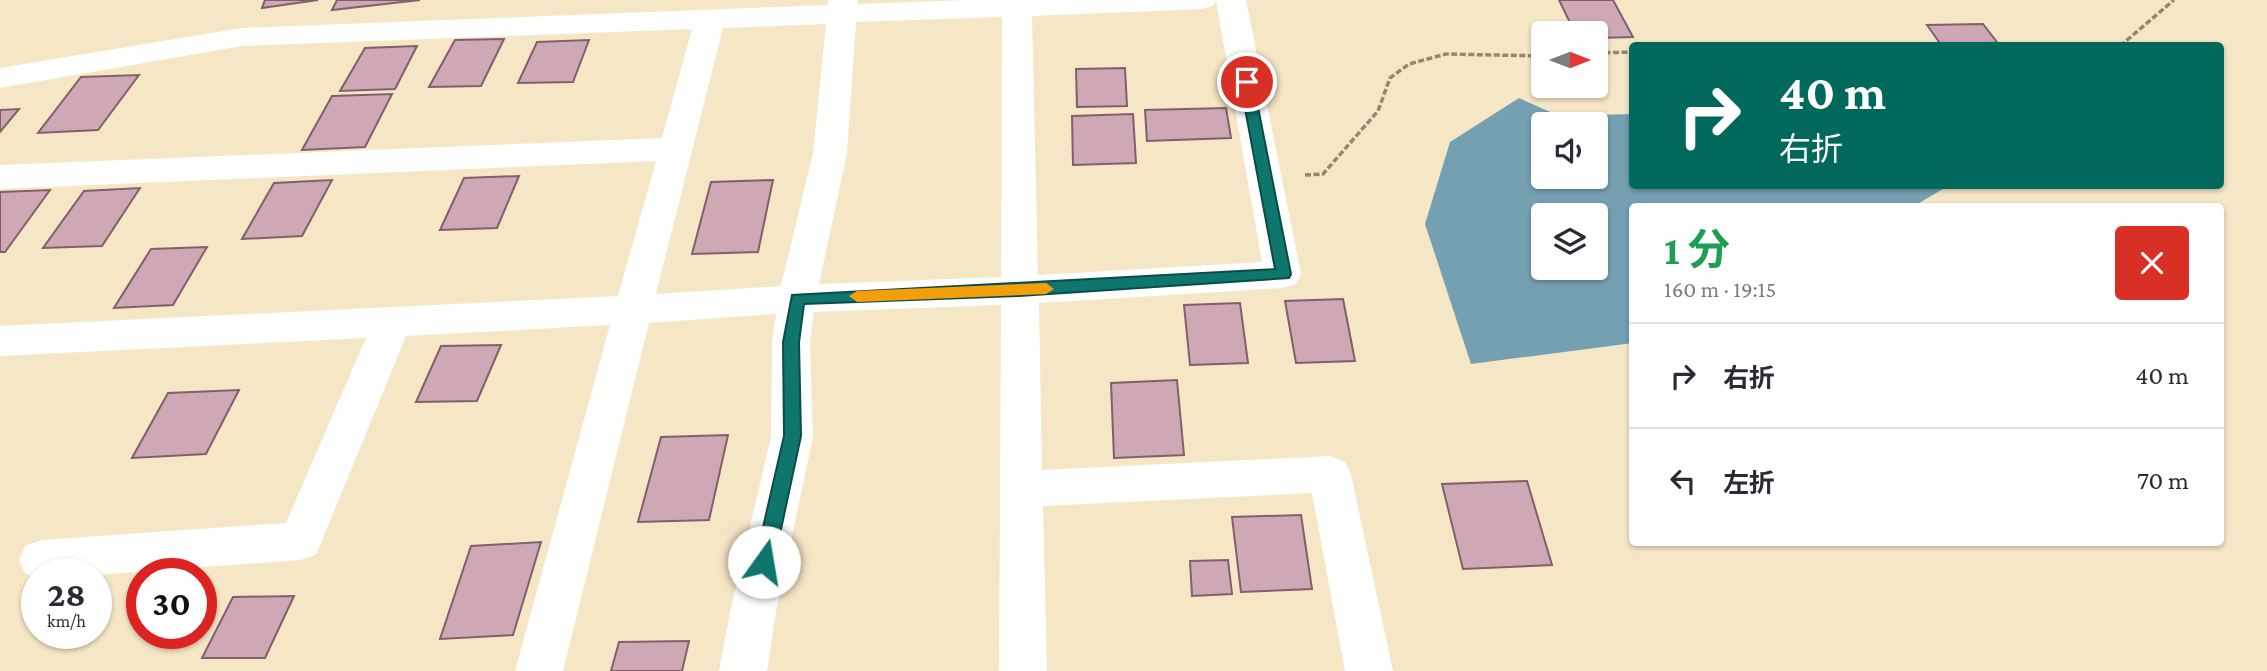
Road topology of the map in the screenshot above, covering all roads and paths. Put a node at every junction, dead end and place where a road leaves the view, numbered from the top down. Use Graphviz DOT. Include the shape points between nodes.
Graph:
graph roads {
  1 [pos="1202,0"];
  2 [pos="1231,0"];
  3 [pos="2174,0"];
  4 [pos="1017,4"];
  5 [pos="841,7"];
  6 [pos="709,19"];
  7 [pos="2125,42"];
  8 [pos="1629,52"];
  9 [pos="1608,53"];
  10 [pos="1531,56"];
  11 [pos="0,78"];
  12 [pos="674,149"];
  13 [pos="0,177"];
  14 [pos="1301,185"];
  15 [pos="1019,290"];
  16 [pos="797,299"];
  17 [pos="631,310"];
  18 [pos="392,322"];
  19 [pos="0,341"];
  20 [pos="1021,489"];
  21 [pos="68,558"];
  22 [pos="539,671"];
  23 [pos="743,671"];
  24 [pos="1023,671"];
  25 [pos="1369,671"];
  1 -- 4 [label="street"];
  2 -- 15 [label="street" via="1283,274"];
  3 -- 7 [label="path"];
  4 -- 5 [label="street"];
  4 -- 15 [label="street"];
  5 -- 6 [label="street"];
  5 -- 16 [label="street" via="830,153"];
  6 -- 11 [label="street" via="243,37"];
  6 -- 12 [label="street"];
  8 -- 9 [label="path"];
  10 -- 14 [label="path" via="1448,54 1409,65 1391,77 1382,105 1323,174 1299,175"];
  12 -- 13 [label="street"];
  12 -- 17 [label="street"];
  15 -- 16 [label="street"];
  15 -- 20 [label="street"];
  16 -- 17 [label="street"];
  16 -- 23 [label="street" via="791,342 792,436"];
  17 -- 18 [label="street"];
  17 -- 22 [label="street"];
  18 -- 19 [label="street"];
  18 -- 21 [label="street" via="300,541"];
  20 -- 24 [label="street"];
  20 -- 25 [label="street" via="1330,474"];
}
